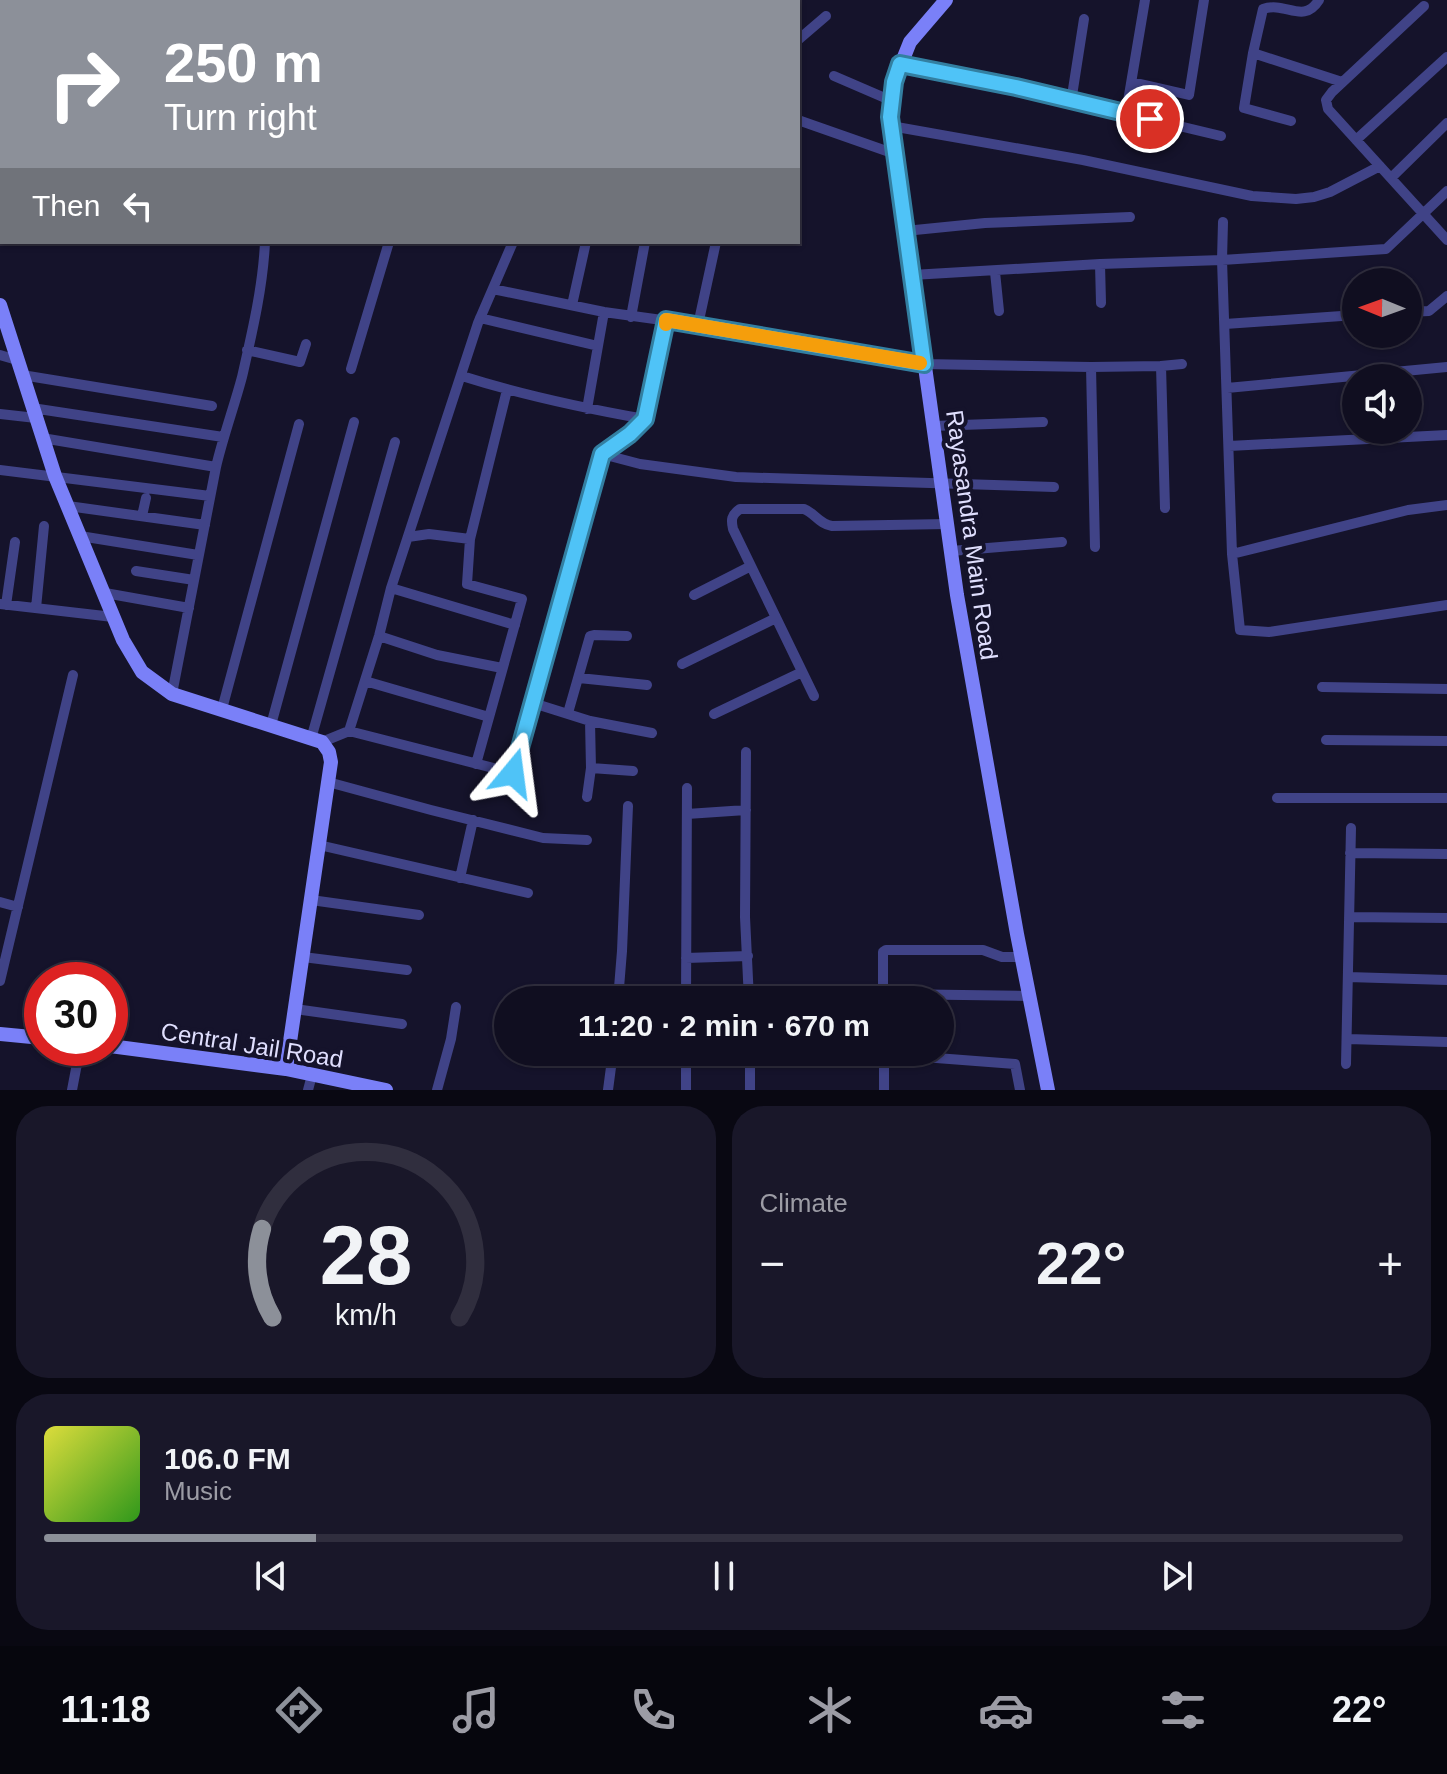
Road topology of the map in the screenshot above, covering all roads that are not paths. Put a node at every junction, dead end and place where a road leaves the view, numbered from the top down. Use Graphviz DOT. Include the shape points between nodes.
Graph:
graph roads {
  1 [pos="946,0"];
  2 [pos="1145,0"];
  3 [pos="1204,0"];
  4 [pos="1319,0"];
  5 [pos="1262,4"];
  6 [pos="1424,6"];
  7 [pos="826,16"];
  8 [pos="1084,19"];
  9 [pos="800,38"];
  10 [pos="1253,53"];
  11 [pos="1447,57"];
  12 [pos="900,64"];
  13 [pos="834,76"];
  14 [pos="1132,82"];
  15 [pos="1342,82"];
  16 [pos="892,101"];
  17 [pos="1071,102"];
  18 [pos="1126,113"];
  19 [pos="800,121"];
  20 [pos="1291,121"];
  21 [pos="1447,123"];
  22 [pos="891,126"];
  23 [pos="1221,136"];
  24 [pos="1356,140"];
  25 [pos="895,154"];
  26 [pos="1380,166"];
  27 [pos="1391,178"];
  28 [pos="1447,191"];
  29 [pos="1423,214"];
  30 [pos="1130,217"];
  31 [pos="1223,222"];
  32 [pos="905,231"];
  33 [pos="1447,240"];
  34 [pos="265,244"];
  35 [pos="388,244"];
  36 [pos="512,244"];
  37 [pos="586,244"];
  38 [pos="645,244"];
  39 [pos="716,244"];
  40 [pos="1222,260"];
  41 [pos="1100,264"];
  42 [pos="995,272"];
  43 [pos="912,275"];
  44 [pos="493,289"];
  45 [pos="1447,296"];
  46 [pos="1101,303"];
  47 [pos="0,305"];
  48 [pos="572,305"];
  49 [pos="999,311"];
  50 [pos="1422,311"];
  51 [pos="604,312"];
  52 [pos="1342,316"];
  53 [pos="631,317"];
  54 [pos="480,318"];
  55 [pos="666,320"];
  56 [pos="1225,324"];
  57 [pos="698,325"];
  58 [pos="306,344"];
  59 [pos="598,346"];
  60 [pos="247,350"];
  61 [pos="0,355"];
  62 [pos="17,360"];
  63 [pos="924,364"];
  64 [pos="1182,364"];
  65 [pos="1161,366"];
  66 [pos="1091,367"];
  67 [pos="1447,367"];
  68 [pos="351,369"];
  69 [pos="22,375"];
  70 [pos="462,376"];
  71 [pos="1227,388"];
  72 [pos="507,390"];
  73 [pos="212,406"];
  74 [pos="587,409"];
  75 [pos="34,413"];
  76 [pos="0,414"];
  77 [pos="645,419"];
  78 [pos="354,422"];
  79 [pos="1043,422"];
  80 [pos="299,424"];
  81 [pos="933,426"];
  82 [pos="1447,435"];
  83 [pos="223,437"];
  84 [pos="42,438"];
  85 [pos="395,442"];
  86 [pos="1229,446"];
  87 [pos="602,454"];
  88 [pos="216,467"];
  89 [pos="0,470"];
  90 [pos="55,476"];
  91 [pos="942,484"];
  92 [pos="1054,487"];
  93 [pos="210,496"];
  94 [pos="146,498"];
  95 [pos="1447,505"];
  96 [pos="68,506"];
  97 [pos="1165,508"];
  98 [pos="142,516"];
  99 [pos="947,524"];
  100 [pos="205,525"];
  101 [pos="44,526"];
  102 [pos="80,536"];
  103 [pos="408,537"];
  104 [pos="470,539"];
  105 [pos="15,542"];
  106 [pos="1062,542"];
  107 [pos="1095,547"];
  108 [pos="951,551"];
  109 [pos="1232,554"];
  110 [pos="198,555"];
  111 [pos="751,566"];
  112 [pos="136,571"];
  113 [pos="194,580"];
  114 [pos="391,588"];
  115 [pos="105,593"];
  116 [pos="694,595"];
  117 [pos="3,604"];
  118 [pos="1447,605"];
  119 [pos="36,608"];
  120 [pos="189,608"];
  121 [pos="113,617"];
  122 [pos="776,618"];
  123 [pos="515,625"];
  124 [pos="379,636"];
  125 [pos="627,636"];
  126 [pos="682,664"];
  127 [pos="502,668"];
  128 [pos="802,672"];
  129 [pos="73,675"];
  130 [pos="579,678"];
  131 [pos="365,681"];
  132 [pos="647,685"];
  133 [pos="1322,687"];
  134 [pos="1447,689"];
  135 [pos="172,694"];
  136 [pos="814,696"];
  137 [pos="533,703"];
  138 [pos="222,709"];
  139 [pos="568,713"];
  140 [pos="714,714"];
  141 [pos="489,717"];
  142 [pos="590,721"];
  143 [pos="271,725"];
  144 [pos="349,731"];
  145 [pos="652,733"];
  146 [pos="317,740"];
  147 [pos="1326,740"];
  148 [pos="1447,741"];
  149 [pos="746,752"];
  150 [pos="476,764"];
  151 [pos="591,768"];
  152 [pos="633,771"];
  153 [pos="328,782"];
  154 [pos="687,788"];
  155 [pos="587,797"];
  156 [pos="1277,798"];
  157 [pos="1447,798"];
  158 [pos="628,806"];
  159 [pos="746,810"];
  160 [pos="687,814"];
  161 [pos="473,820"];
  162 [pos="1351,828"];
  163 [pos="587,840"];
  164 [pos="319,845"];
  165 [pos="1350,853"];
  166 [pos="1447,854"];
  167 [pos="460,878"];
  168 [pos="528,893"];
  169 [pos="311,900"];
  170 [pos="0,902"];
  171 [pos="18,907"];
  172 [pos="419,915"];
  173 [pos="1349,917"];
  174 [pos="1447,918"];
  175 [pos="748,956"];
  176 [pos="303,957"];
  177 [pos="1022,957"];
  178 [pos="686,958"];
  179 [pos="407,970"];
  180 [pos="1348,977"];
  181 [pos="1447,980"];
  182 [pos="0,981"];
  183 [pos="619,986"];
  184 [pos="686,986"];
  185 [pos="749,986"];
  186 [pos="1030,996"];
  187 [pos="456,1007"];
  188 [pos="295,1009"];
  189 [pos="402,1024"];
  190 [pos="0,1034"];
  191 [pos="24,1036"];
  192 [pos="1348,1039"];
  193 [pos="1447,1042"];
  194 [pos="128,1048"];
  195 [pos="1346,1064"];
  196 [pos="77,1066"];
  197 [pos="611,1066"];
  198 [pos="686,1066"];
  199 [pos="750,1066"];
  200 [pos="286,1069"];
  201 [pos="312,1075"];
  202 [pos="328,1084"];
  203 [pos="72,1090"];
  204 [pos="308,1090"];
  205 [pos="386,1090"];
  206 [pos="437,1090"];
  207 [pos="608,1090"];
  208 [pos="686,1090"];
  209 [pos="750,1090"];
  210 [pos="884,1090"];
  211 [pos="1020,1090"];
  212 [pos="1048,1090"];
  1 -- 12 [label="street, Rayasandra Main Road" via="910,42"];
  2 -- 14 [label="street"];
  3 -- 14 [label="street" via="1189,95"];
  4 -- 5 [label="street" via="1304,13"];
  5 -- 10 [label="street"];
  6 -- 15 [label="street"];
  7 -- 9 [label="street"];
  8 -- 17 [label="street"];
  10 -- 15 [label="street"];
  10 -- 20 [label="street" via="1244,108"];
  11 -- 24 [label="street"];
  12 -- 16 [label="street, Rayasandra Main Road"];
  12 -- 17 [label="street"];
  13 -- 16 [label="street"];
  14 -- 18 [label="street"];
  15 -- 24 [label="street" via="1326,100 1328,109"];
  16 -- 22 [label="street, Rayasandra Main Road"];
  17 -- 18 [label="street"];
  18 -- 23 [label="street"];
  19 -- 25 [label="street"];
  21 -- 27 [label="street"];
  22 -- 25 [label="street, Rayasandra Main Road"];
  22 -- 26 [label="street" via="1252,196 1314,197"];
  24 -- 26 [label="street"];
  25 -- 32 [label="street, Rayasandra Main Road"];
  26 -- 27 [label="street"];
  27 -- 29 [label="street"];
  28 -- 29 [label="street"];
  29 -- 33 [label="street"];
  29 -- 40 [label="street" via="1386,249"];
  30 -- 32 [label="street"];
  31 -- 40 [label="street"];
  32 -- 43 [label="street, Rayasandra Main Road"];
  34 -- 60 [label="street"];
  35 -- 68 [label="street"];
  36 -- 44 [label="street"];
  37 -- 48 [label="street"];
  38 -- 53 [label="street"];
  39 -- 57 [label="street"];
  40 -- 41 [label="street"];
  40 -- 56 [label="street"];
  41 -- 42 [label="street"];
  41 -- 46 [label="street"];
  42 -- 43 [label="street"];
  42 -- 49 [label="street"];
  43 -- 63 [label="street, Rayasandra Main Road"];
  44 -- 48 [label="street"];
  44 -- 54 [label="street"];
  45 -- 50 [label="street"];
  47 -- 62 [label="street"];
  48 -- 51 [label="street"];
  51 -- 53 [label="street"];
  51 -- 59 [label="street"];
  52 -- 56 [label="street"];
  53 -- 55 [label="street"];
  54 -- 59 [label="street"];
  54 -- 70 [label="street"];
  55 -- 57 [label="street"];
  55 -- 77 [label="street"];
  56 -- 71 [label="street"];
  57 -- 63 [label="street"];
  58 -- 60 [label="street" via="300,362"];
  59 -- 74 [label="street"];
  60 -- 83 [label="street"];
  61 -- 62 [label="street"];
  62 -- 69 [label="street"];
  63 -- 66 [label="street"];
  63 -- 81 [label="street, Rayasandra Main Road"];
  64 -- 65 [label="street"];
  65 -- 66 [label="street"];
  65 -- 97 [label="street"];
  66 -- 107 [label="street"];
  67 -- 71 [label="street"];
  69 -- 73 [label="street"];
  69 -- 75 [label="street"];
  70 -- 72 [label="street"];
  70 -- 103 [label="street"];
  71 -- 86 [label="street"];
  72 -- 74 [label="street"];
  72 -- 104 [label="street"];
  74 -- 77 [label="street"];
  75 -- 76 [label="street"];
  75 -- 83 [label="street"];
  75 -- 84 [label="street"];
  77 -- 87 [label="street"];
  78 -- 143 [label="street"];
  79 -- 81 [label="street"];
  80 -- 138 [label="street"];
  81 -- 91 [label="street, Rayasandra Main Road"];
  82 -- 86 [label="street"];
  83 -- 88 [label="street"];
  84 -- 88 [label="street"];
  84 -- 90 [label="street"];
  85 -- 146 [label="street"];
  86 -- 109 [label="street"];
  87 -- 91 [label="street" via="736,477"];
  87 -- 137 [label="street"];
  88 -- 93 [label="street"];
  89 -- 90 [label="street"];
  90 -- 93 [label="street"];
  90 -- 96 [label="street"];
  91 -- 92 [label="street"];
  91 -- 99 [label="street, Rayasandra Main Road"];
  93 -- 100 [label="street"];
  94 -- 98 [label="street"];
  95 -- 109 [label="street"];
  96 -- 98 [label="street"];
  96 -- 102 [label="street"];
  98 -- 100 [label="street"];
  99 -- 108 [label="street, Rayasandra Main Road"];
  99 -- 111 [label="street" via="832,526 804,509 740,509 731,521"];
  100 -- 110 [label="street"];
  101 -- 119 [label="street"];
  102 -- 110 [label="street"];
  102 -- 115 [label="street"];
  103 -- 104 [label="street"];
  103 -- 114 [label="street"];
  104 -- 123 [label="street" via="467,584 522,599"];
  105 -- 117 [label="street"];
  106 -- 108 [label="street"];
  108 -- 177 [label="street, Rayasandra Main Road"];
  109 -- 118 [label="street" via="1240,630 1269,632"];
  110 -- 113 [label="street"];
  111 -- 116 [label="street"];
  111 -- 122 [label="street"];
  112 -- 113 [label="street"];
  113 -- 120 [label="street"];
  114 -- 123 [label="street"];
  114 -- 124 [label="street"];
  115 -- 120 [label="street"];
  115 -- 121 [label="street"];
  117 -- 119 [label="street"];
  119 -- 121 [label="street"];
  120 -- 135 [label="street"];
  121 -- 135 [label="street" via="142,672"];
  122 -- 126 [label="street"];
  122 -- 128 [label="street"];
  123 -- 127 [label="street"];
  124 -- 127 [label="street"];
  124 -- 131 [label="street"];
  125 -- 130 [label="street" via="590,636"];
  127 -- 141 [label="street"];
  128 -- 136 [label="street"];
  128 -- 140 [label="street"];
  129 -- 171 [label="street"];
  130 -- 132 [label="street"];
  130 -- 139 [label="street"];
  131 -- 141 [label="street"];
  131 -- 144 [label="street"];
  133 -- 134 [label="street"];
  135 -- 138 [label="street"];
  137 -- 139 [label="street"];
  137 -- 150 [label="street" via="513,773"];
  138 -- 143 [label="street"];
  139 -- 142 [label="street"];
  141 -- 150 [label="street"];
  142 -- 145 [label="street"];
  142 -- 151 [label="street"];
  143 -- 146 [label="street"];
  144 -- 146 [label="street"];
  144 -- 150 [label="street"];
  146 -- 153 [label="street" via="329,752"];
  147 -- 148 [label="street"];
  149 -- 159 [label="street"];
  151 -- 152 [label="street"];
  151 -- 155 [label="street"];
  153 -- 161 [label="street"];
  153 -- 164 [label="street"];
  154 -- 160 [label="street"];
  156 -- 157 [label="street"];
  158 -- 183 [label="street"];
  159 -- 160 [label="street"];
  159 -- 175 [label="street"];
  160 -- 178 [label="street"];
  161 -- 163 [label="street" via="543,838"];
  161 -- 167 [label="street"];
  162 -- 165 [label="street"];
  164 -- 167 [label="street"];
  164 -- 169 [label="street"];
  165 -- 166 [label="street"];
  165 -- 173 [label="street"];
  167 -- 168 [label="street"];
  169 -- 172 [label="street"];
  169 -- 176 [label="street"];
  170 -- 171 [label="street"];
  171 -- 182 [label="street"];
  173 -- 174 [label="street"];
  173 -- 180 [label="street"];
  175 -- 178 [label="street"];
  175 -- 185 [label="street"];
  176 -- 179 [label="street"];
  176 -- 188 [label="street"];
  177 -- 186 [label="street, Rayasandra Main Road"];
  177 -- 186 [label="street" via="983,950 886,950 883,989 889,994"];
  178 -- 184 [label="street"];
  180 -- 181 [label="street"];
  180 -- 192 [label="street"];
  186 -- 212 [label="street, Rayasandra Main Road"];
  187 -- 206 [label="street"];
  188 -- 189 [label="street"];
  188 -- 200 [label="street"];
  190 -- 191 [label="street"];
  192 -- 193 [label="street"];
  192 -- 195 [label="street"];
  194 -- 200 [label="street, Central Jail Road"];
  196 -- 203 [label="street"];
  197 -- 207 [label="street"];
  198 -- 208 [label="street"];
  199 -- 209 [label="street"];
  200 -- 201 [label="street, Central Jail Road"];
  201 -- 202 [label="street, Central Jail Road"];
  201 -- 204 [label="street"];
  202 -- 205 [label="street, Central Jail Road"];
  210 -- 211 [label="street" via="884,1054 1015,1064"];
}
